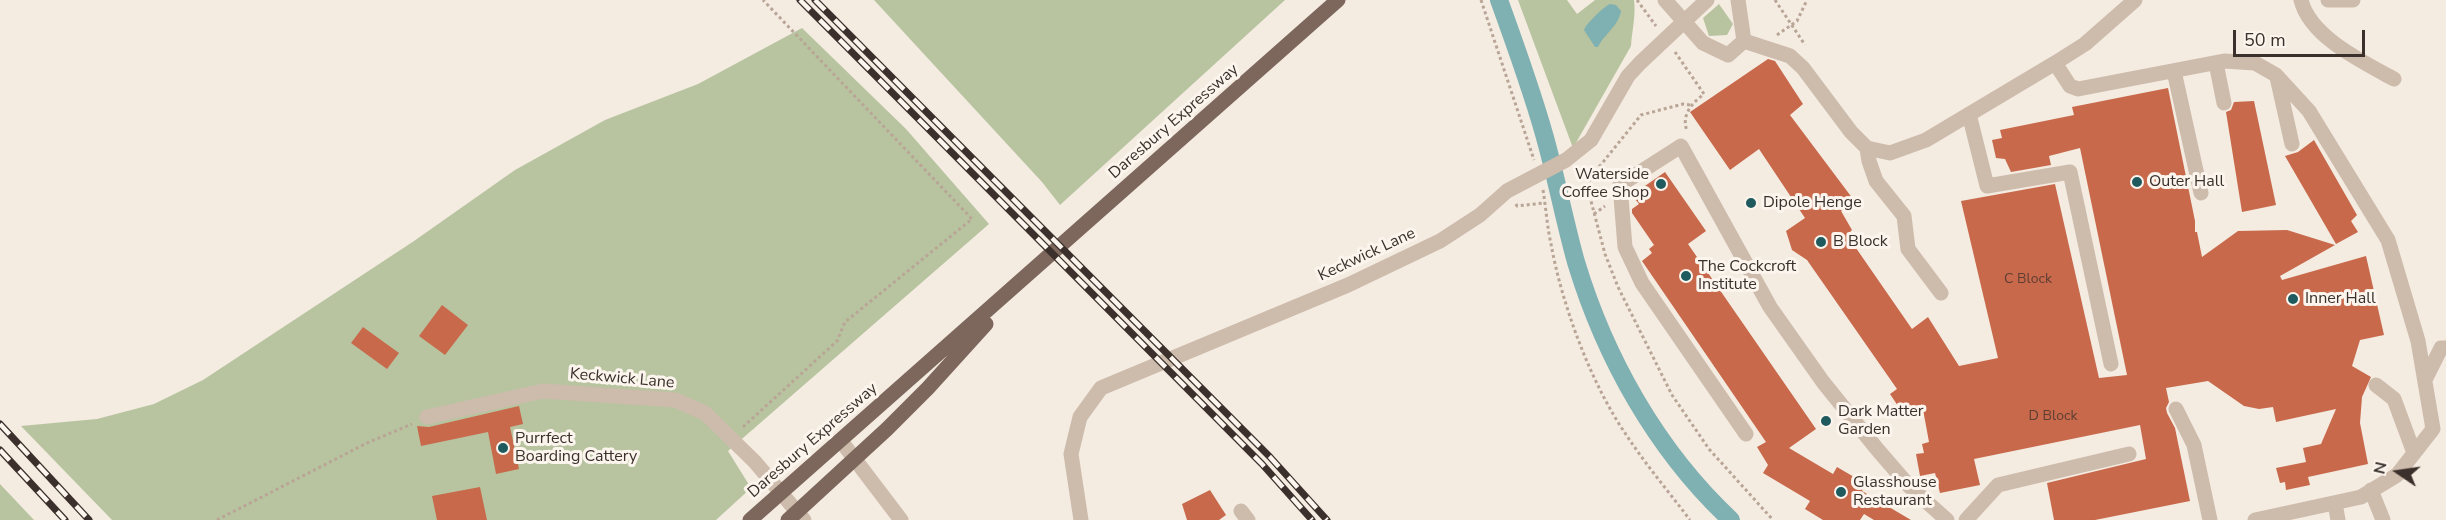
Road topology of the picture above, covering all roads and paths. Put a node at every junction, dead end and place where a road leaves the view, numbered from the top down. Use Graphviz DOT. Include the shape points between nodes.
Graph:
graph roads {
  1 [pos="763,0"];
  2 [pos="1338,0"];
  3 [pos="1481,0"];
  4 [pos="1637,0"];
  5 [pos="1665,0"];
  6 [pos="1707,0"];
  7 [pos="1738,0"];
  8 [pos="1775,0"];
  9 [pos="1807,0"];
  10 [pos="2135,0"];
  11 [pos="2301,0"];
  12 [pos="2328,0"];
  13 [pos="2353,0"];
  14 [pos="1685,21"];
  15 [pos="1792,25"];
  16 [pos="1657,28"];
  17 [pos="1744,41"];
  18 [pos="1805,45"];
  19 [pos="1761,47"];
  20 [pos="1674,51"];
  21 [pos="2055,63"];
  22 [pos="2216,63"];
  23 [pos="2174,71"];
  24 [pos="2276,75"];
  25 [pos="2394,79"];
  26 [pos="2224,102"];
  27 [pos="1969,114"];
  28 [pos="2292,144"];
  29 [pos="1681,146"];
  30 [pos="1867,148"];
  31 [pos="1536,174"];
  32 [pos="2201,193"];
  33 [pos="1034,270"];
  34 [pos="1941,292"];
  35 [pos="2446,348"];
  36 [pos="2111,364"];
  37 [pos="2425,380"];
  38 [pos="2376,385"];
  39 [pos="2176,409"];
  40 [pos="427,417"];
  41 [pos="2440,430"];
  42 [pos="1746,434"];
  43 [pos="731,438"];
  44 [pos="841,441"];
  45 [pos="2414,453"];
  46 [pos="2129,454"];
  47 [pos="856,459"];
  48 [pos="2371,490"];
  49 [pos="2335,503"];
  50 [pos="217,520"];
  51 [pos="750,520"];
  52 [pos="788,520"];
  53 [pos="804,520"];
  54 [pos="901,520"];
  55 [pos="1081,520"];
  56 [pos="1690,520"];
  57 [pos="1947,520"];
  58 [pos="1966,520"];
  59 [pos="2210,520"];
  60 [pos="2255,520"];
  61 [pos="2338,520"];
  62 [pos="2383,520"];
  1 -- 43 [label="path" via="972,219 845,322 837,341"];
  2 -- 33 [label="main road, Daresbury Expressway"];
  3 -- 31 [label="path"];
  4 -- 16 [label="path"];
  5 -- 14 [label="street"];
  6 -- 14 [label="street, Keckwick Lane"];
  7 -- 17 [label="street"];
  8 -- 15 [label="path"];
  9 -- 15 [label="path"];
  10 -- 21 [label="street" via="2085,44"];
  11 -- 25 [label="street" via="2315,27"];
  12 -- 13 [label="street"];
  14 -- 17 [label="street" via="1703,43 1728,55"];
  14 -- 31 [label="street, Keckwick Lane" via="1628,76 1591,140 1566,160"];
  15 -- 18 [label="path"];
  15 -- 19 [label="path"];
  17 -- 19 [label="street"];
  19 -- 30 [label="street" via="1790,56 1803,68"];
  20 -- 29 [label="path" via="1704,94 1690,105 1685,124 1689,136"];
  21 -- 23 [label="street" via="2070,86 2078,89"];
  21 -- 27 [label="street"];
  22 -- 23 [label="street"];
  22 -- 24 [label="street" via="2255,63"];
  22 -- 26 [label="street"];
  23 -- 32 [label="street"];
  24 -- 28 [label="street"];
  24 -- 37 [label="street" via="2308,111 2388,240 2418,341"];
  27 -- 30 [label="street" via="1926,140 1890,153"];
  27 -- 36 [label="street" via="1987,186 2070,172"];
  29 -- 42 [label="street" via="1620,185 1625,247 1642,283"];
  29 -- 57 [label="street" via="1770,307 1823,382 1909,486"];
  30 -- 34 [label="street" via="1876,181 1904,216 1908,249"];
  31 -- 55 [label="street, Keckwick Lane" via="1507,190 1480,215 1440,241 1347,285 1101,388 1080,417 1071,454"];
  31 -- 56 [label="path" via="1577,336 1626,435"];
  33 -- 44 [label="main road, Daresbury Expressway"];
  33 -- 47 [label="main road, Daresbury Expressway" via="928,388"];
  35 -- 37 [label="street" via="2441,348"];
  37 -- 41 [label="street"];
  38 -- 45 [label="street" via="2394,399"];
  39 -- 59 [label="street" via="2194,446"];
  40 -- 43 [label="street, Keckwick Lane" via="554,391 675,400 705,413"];
  40 -- 50 [label="path" via="367,443"];
  41 -- 45 [label="street"];
  43 -- 53 [label="street, Keckwick Lane"];
  44 -- 47 [label="street"];
  44 -- 51 [label="main road, Daresbury Expressway"];
  45 -- 48 [label="street" via="2397,475"];
  46 -- 58 [label="street" via="1998,485"];
  47 -- 52 [label="main road, Daresbury Expressway"];
  47 -- 54 [label="street"];
  48 -- 49 [label="street"];
  48 -- 62 [label="street"];
  49 -- 60 [label="street"];
  49 -- 61 [label="street"];
}
